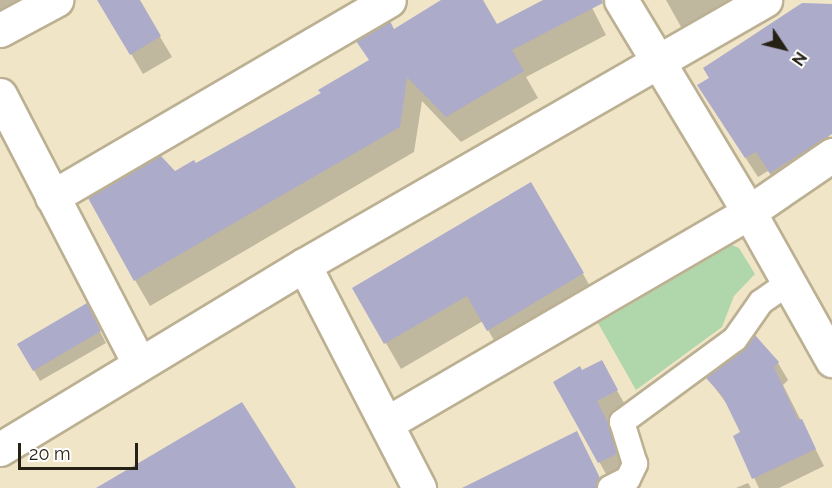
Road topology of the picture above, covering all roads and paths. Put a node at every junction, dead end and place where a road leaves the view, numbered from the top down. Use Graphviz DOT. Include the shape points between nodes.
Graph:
graph roads {
  1 [pos="56,0"];
  2 [pos="389,0"];
  3 [pos="621,0"];
  4 [pos="765,0"];
  5 [pos="0,30"];
  6 [pos="657,63"];
  7 [pos="0,95"];
  8 [pos="832,155"];
  9 [pos="52,197"];
  10 [pos="749,212"];
  11 [pos="304,265"];
  12 [pos="788,283"];
  13 [pos="832,360"];
  14 [pos="139,363"];
  15 [pos="387,423"];
  16 [pos="0,449"];
  17 [pos="419,488"];
  18 [pos="610,488"];
  1 -- 5 [label="street"];
  2 -- 9 [label="street"];
  3 -- 6 [label="street"];
  4 -- 6 [label="street"];
  6 -- 10 [label="street"];
  6 -- 11 [label="street"];
  7 -- 9 [label="street"];
  8 -- 10 [label="street"];
  9 -- 14 [label="street"];
  10 -- 12 [label="street"];
  10 -- 15 [label="street"];
  11 -- 14 [label="street"];
  11 -- 15 [label="street"];
  12 -- 13 [label="street"];
  12 -- 18 [label="lane" via="761,302 735,339 622,422 635,464 628,479"];
  14 -- 16 [label="street"];
  15 -- 17 [label="street"];
}
